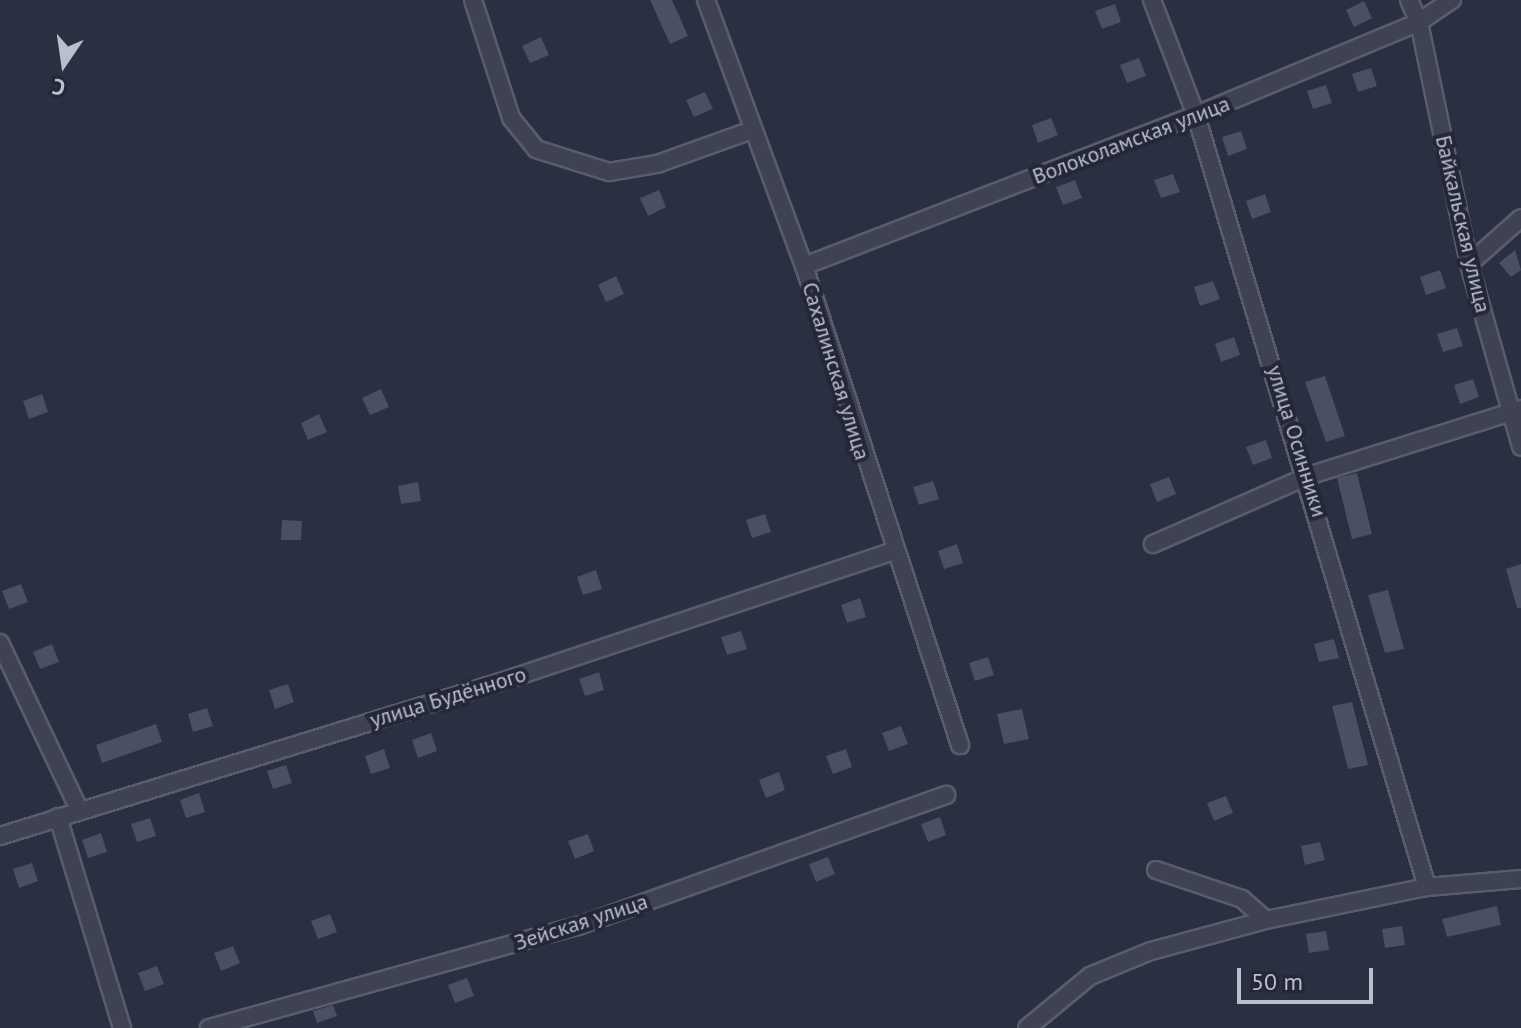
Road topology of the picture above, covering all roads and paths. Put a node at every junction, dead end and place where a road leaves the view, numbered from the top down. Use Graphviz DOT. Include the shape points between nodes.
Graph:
graph roads {
  1 [pos="473,0"];
  2 [pos="706,0"];
  3 [pos="1152,0"];
  4 [pos="1409,0"];
  5 [pos="1452,0"];
  6 [pos="1419,22"];
  7 [pos="1196,115"];
  8 [pos="752,130"];
  9 [pos="1521,218"];
  10 [pos="1469,264"];
  11 [pos="804,266"];
  12 [pos="1516,411"];
  13 [pos="1521,447"];
  14 [pos="1308,476"];
  15 [pos="1153,544"];
  16 [pos="893,551"];
  17 [pos="0,643"];
  18 [pos="960,745"];
  19 [pos="946,795"];
  20 [pos="79,809"];
  21 [pos="58,817"];
  22 [pos="0,836"];
  23 [pos="1156,870"];
  24 [pos="1521,879"];
  25 [pos="1427,887"];
  26 [pos="1266,920"];
  27 [pos="122,1028"];
  28 [pos="209,1028"];
  29 [pos="1027,1028"];
  1 -- 8 [label="street" via="511,118 536,149 609,172 657,164"];
  2 -- 8 [label="street, Сахалинская улица"];
  3 -- 7 [label="street, улица Осинники"];
  4 -- 6 [label="street, Байкальская улица"];
  5 -- 6 [label="street, Волоколамская улица"];
  6 -- 7 [label="street, Волоколамская улица"];
  6 -- 10 [label="street, Байкальская улица"];
  7 -- 11 [label="street, Волоколамская улица"];
  7 -- 14 [label="street, улица Осинники"];
  8 -- 11 [label="street, Сахалинская улица"];
  9 -- 10 [label="street"];
  10 -- 12 [label="street, Байкальская улица"];
  11 -- 16 [label="street, Сахалинская улица"];
  12 -- 13 [label="street, Байкальская улица"];
  12 -- 14 [label="street"];
  14 -- 15 [label="street"];
  14 -- 25 [label="street, улица Осинники"];
  16 -- 18 [label="street, Сахалинская улица"];
  16 -- 20 [label="street, улица Будённого" via="497,683"];
  17 -- 20 [label="street"];
  19 -- 28 [label="street, Зейская улица" via="578,926"];
  20 -- 21 [label="street, улица Будённого"];
  21 -- 22 [label="street, улица Будённого"];
  21 -- 27 [label="street"];
  23 -- 26 [label="street" via="1242,899"];
  24 -- 25 [label="street"];
  25 -- 26 [label="street"];
  26 -- 29 [label="street" via="1099,971"];
}
